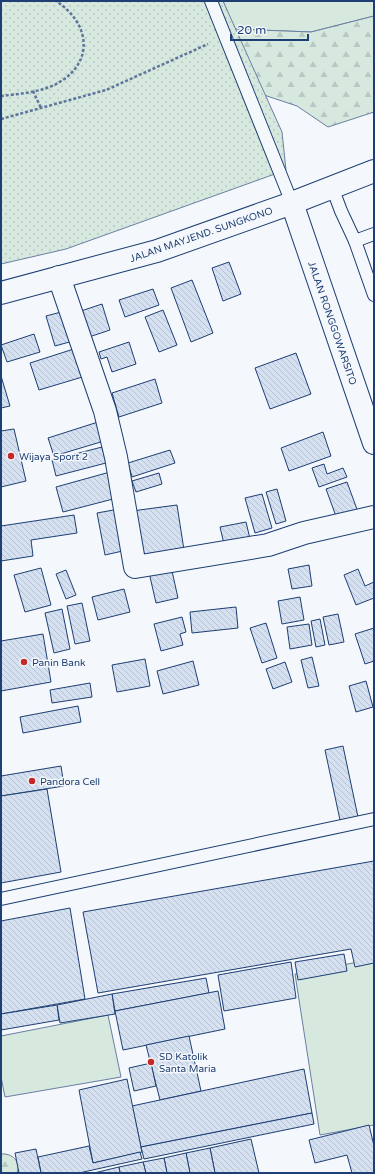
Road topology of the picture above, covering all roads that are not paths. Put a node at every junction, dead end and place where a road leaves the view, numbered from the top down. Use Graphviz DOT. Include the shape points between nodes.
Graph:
graph roads {
  1 [pos="211,1"];
  2 [pos="374,171"];
  3 [pos="332,187"];
  4 [pos="292,203"];
  5 [pos="374,234"];
  6 [pos="355,241"];
  7 [pos="58,277"];
  8 [pos="1,293"];
  9 [pos="374,295"];
  10 [pos="374,443"];
  11 [pos="374,517"];
  12 [pos="374,819"];
  13 [pos="1,899"];
  1 -- 4 [label="lane"];
  2 -- 3 [label="street, JALAN MAYJEND. SUNGKONO"];
  3 -- 4 [label="street, JALAN MAYJEND. SUNGKONO"];
  3 -- 6 [label="lane"];
  4 -- 7 [label="street, JALAN MAYJEND. SUNGKONO" via="156,251"];
  4 -- 10 [label="street, JALAN RONGGOWARSITO"];
  5 -- 6 [label="lane"];
  6 -- 9 [label="lane"];
  7 -- 8 [label="street, JALAN MAYJEND. SUNGKONO"];
  7 -- 11 [label="street" via="105,411 116,457 135,567 268,545 304,533"];
  12 -- 13 [label="lane"];
}
